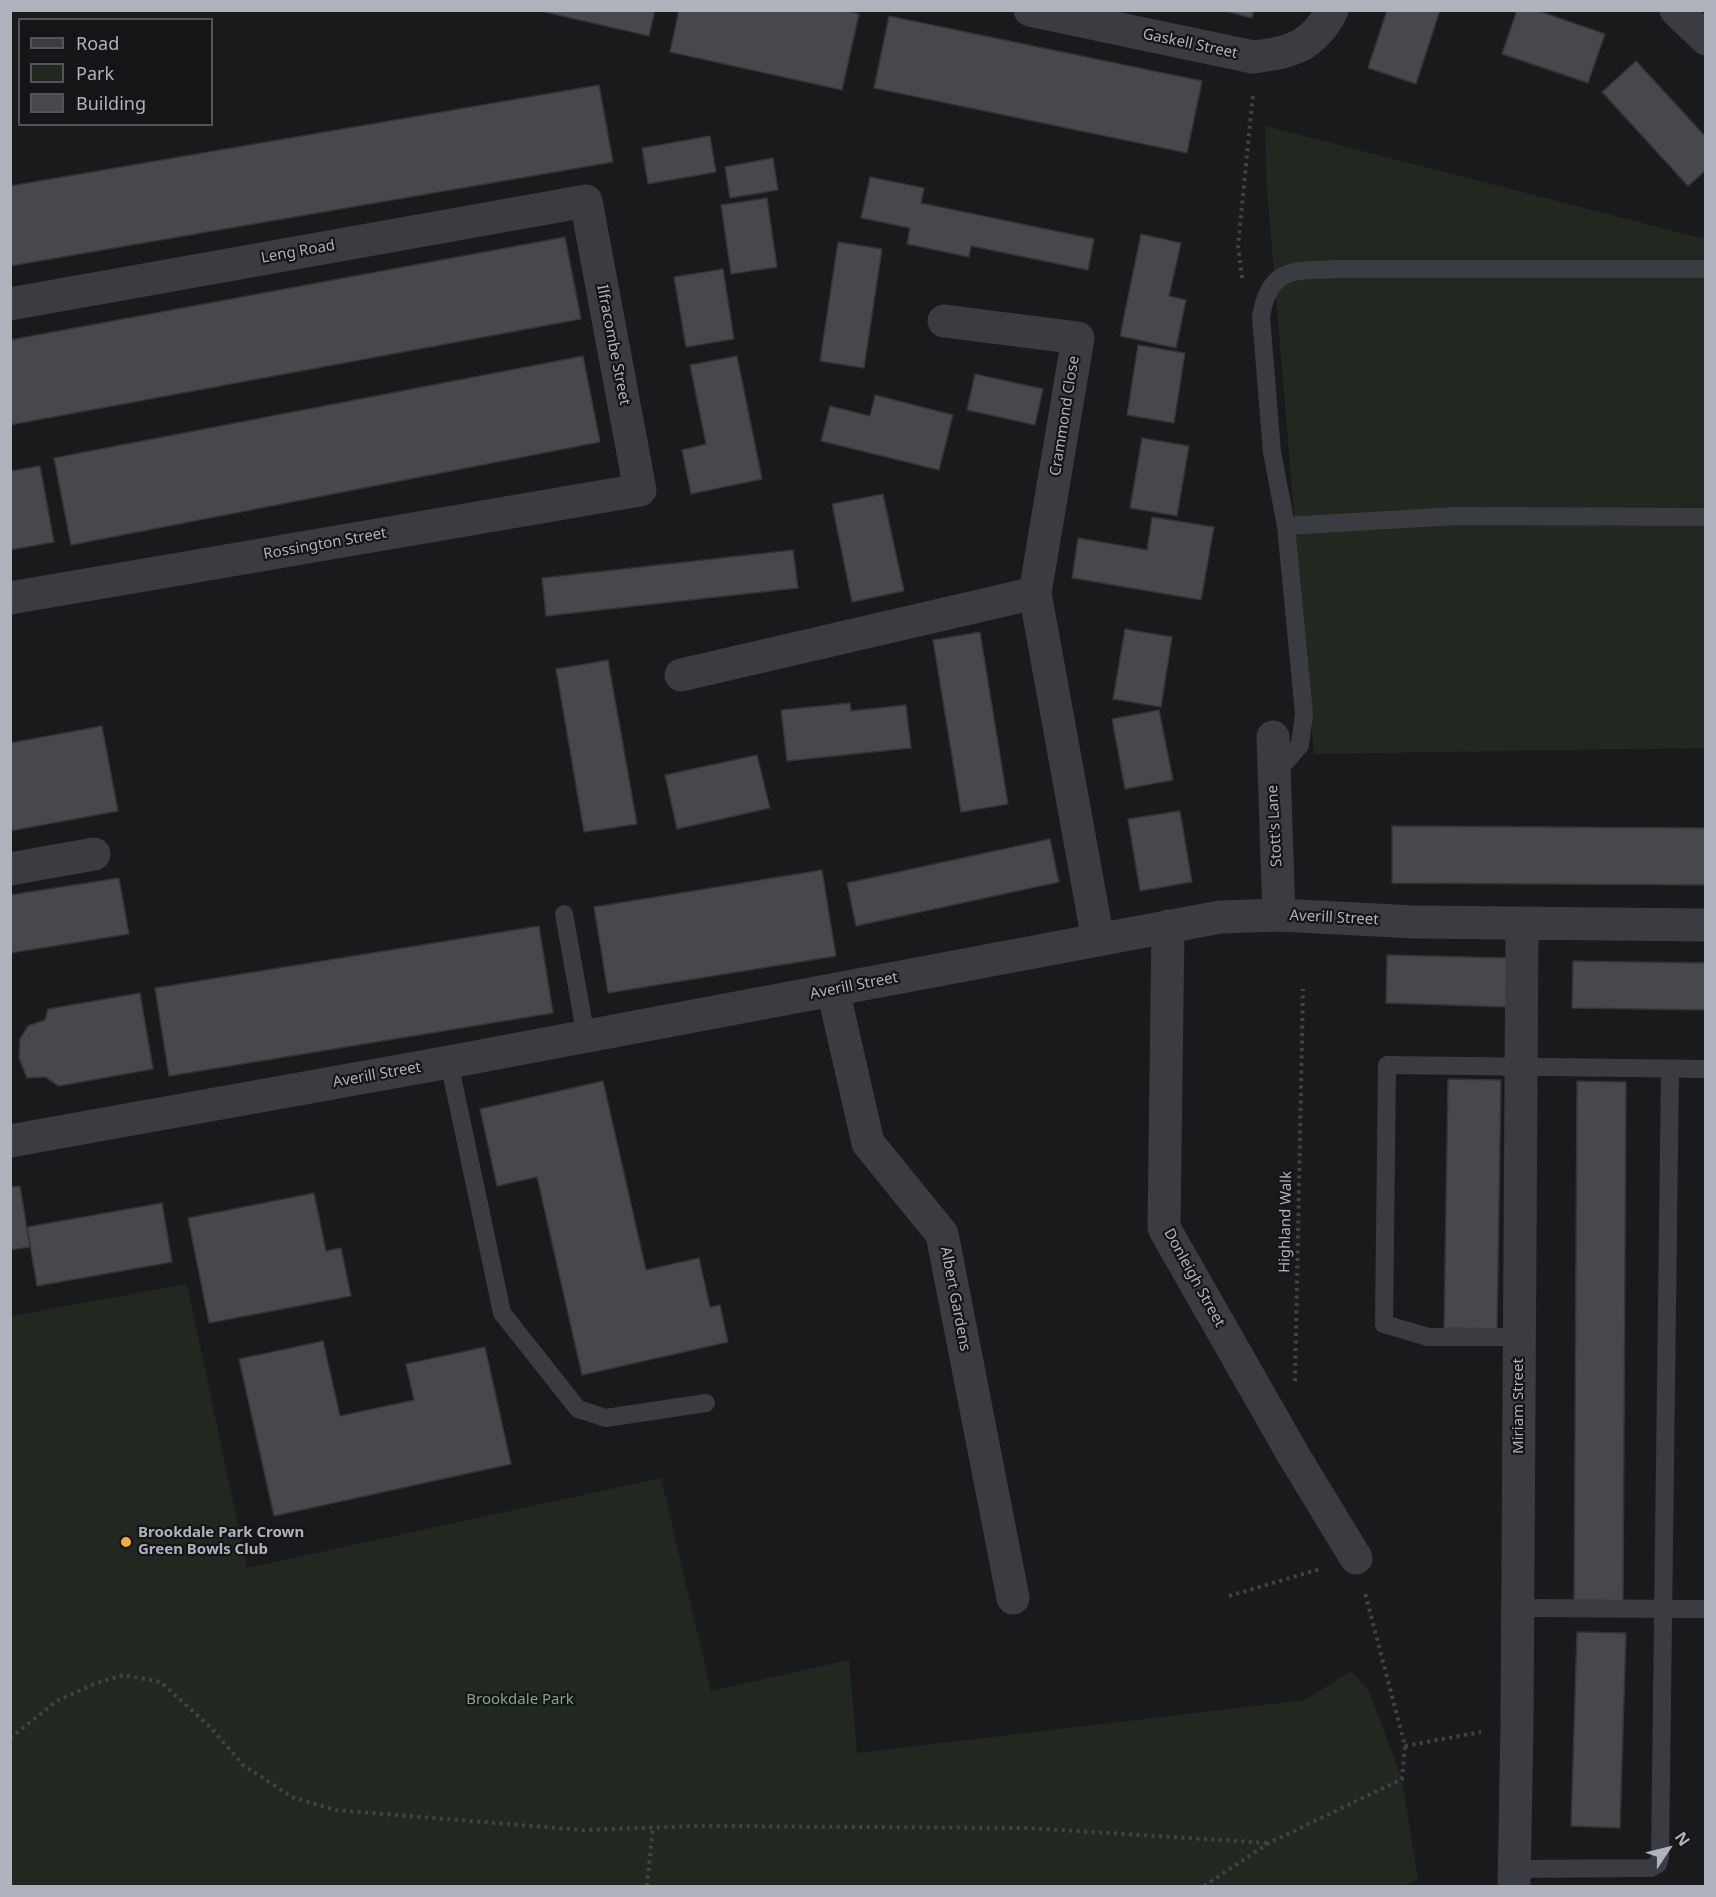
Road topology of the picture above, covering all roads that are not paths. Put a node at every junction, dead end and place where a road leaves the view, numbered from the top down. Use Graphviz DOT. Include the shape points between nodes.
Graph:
graph roads {
  1 [pos="1030,10"];
  2 [pos="1332,10"];
  3 [pos="1676,10"];
  4 [pos="1706,39"];
  5 [pos="586,201"];
  6 [pos="1706,270"];
  7 [pos="10,304"];
  8 [pos="944,321"];
  9 [pos="640,490"];
  10 [pos="1706,517"];
  11 [pos="1286,526"];
  12 [pos="1035,593"];
  13 [pos="10,598"];
  14 [pos="681,675"];
  15 [pos="1273,737"];
  16 [pos="1273,776"];
  17 [pos="94,854"];
  18 [pos="10,869"];
  19 [pos="564,914"];
  20 [pos="1279,915"];
  21 [pos="1522,925"];
  22 [pos="1706,925"];
  23 [pos="1168,926"];
  24 [pos="1098,940"];
  25 [pos="833,990"];
  26 [pos="586,1036"];
  27 [pos="449,1062"];
  28 [pos="1521,1067"];
  29 [pos="1670,1069"];
  30 [pos="1706,1069"];
  31 [pos="10,1141"];
  32 [pos="1519,1337"];
  33 [pos="705,1403"];
  34 [pos="1356,1558"];
  35 [pos="1013,1598"];
  36 [pos="1518,1608"];
  37 [pos="1663,1609"];
  38 [pos="1706,1609"];
  39 [pos="1514,1878"];
  1 -- 2 [label="street, Gaskell Street" via="1253,57 1297,48 1325,24"];
  3 -- 4 [label="street"];
  5 -- 7 [label="street, Leng Road"];
  5 -- 9 [label="street, Ilfracombe Street"];
  6 -- 11 [label="lane" via="1338,269 1286,274 1272,283 1261,317 1272,452"];
  8 -- 12 [label="street, Crammond Close" via="1078,338"];
  9 -- 13 [label="street, Rossington Street"];
  10 -- 11 [label="lane" via="1456,516"];
  11 -- 16 [label="lane" via="1304,714 1300,745"];
  12 -- 14 [label="street"];
  12 -- 24 [label="street, Crammond Close"];
  15 -- 16 [label="street, Stott's Lane"];
  16 -- 20 [label="street, Stott's Lane"];
  17 -- 18 [label="street"];
  19 -- 26 [label="lane"];
  20 -- 21 [label="street, Averill Street"];
  20 -- 23 [label="street, Averill Street" via="1220,917"];
  21 -- 22 [label="street, Averill Street"];
  21 -- 28 [label="street, Miriam Street"];
  23 -- 24 [label="street, Averill Street"];
  23 -- 34 [label="street, Donleigh Street" via="1164,1228"];
  24 -- 25 [label="street, Averill Street"];
  25 -- 26 [label="street, Averill Street"];
  25 -- 35 [label="street, Albert Gardens" via="868,1143 942,1234"];
  26 -- 27 [label="street, Averill Street"];
  27 -- 31 [label="street, Averill Street"];
  27 -- 33 [label="lane" via="502,1313 578,1409 606,1418"];
  28 -- 29 [label="lane"];
  28 -- 32 [label="street, Miriam Street"];
  28 -- 32 [label="lane" via="1387,1065 1384,1300 1384,1324 1428,1337"];
  29 -- 30 [label="lane"];
  29 -- 37 [label="lane"];
  32 -- 36 [label="street, Miriam Street"];
  36 -- 37 [label="lane"];
  36 -- 39 [label="street, Miriam Street"];
  37 -- 38 [label="lane"];
  37 -- 39 [label="lane" via="1658,1864 1651,1868"];
}
